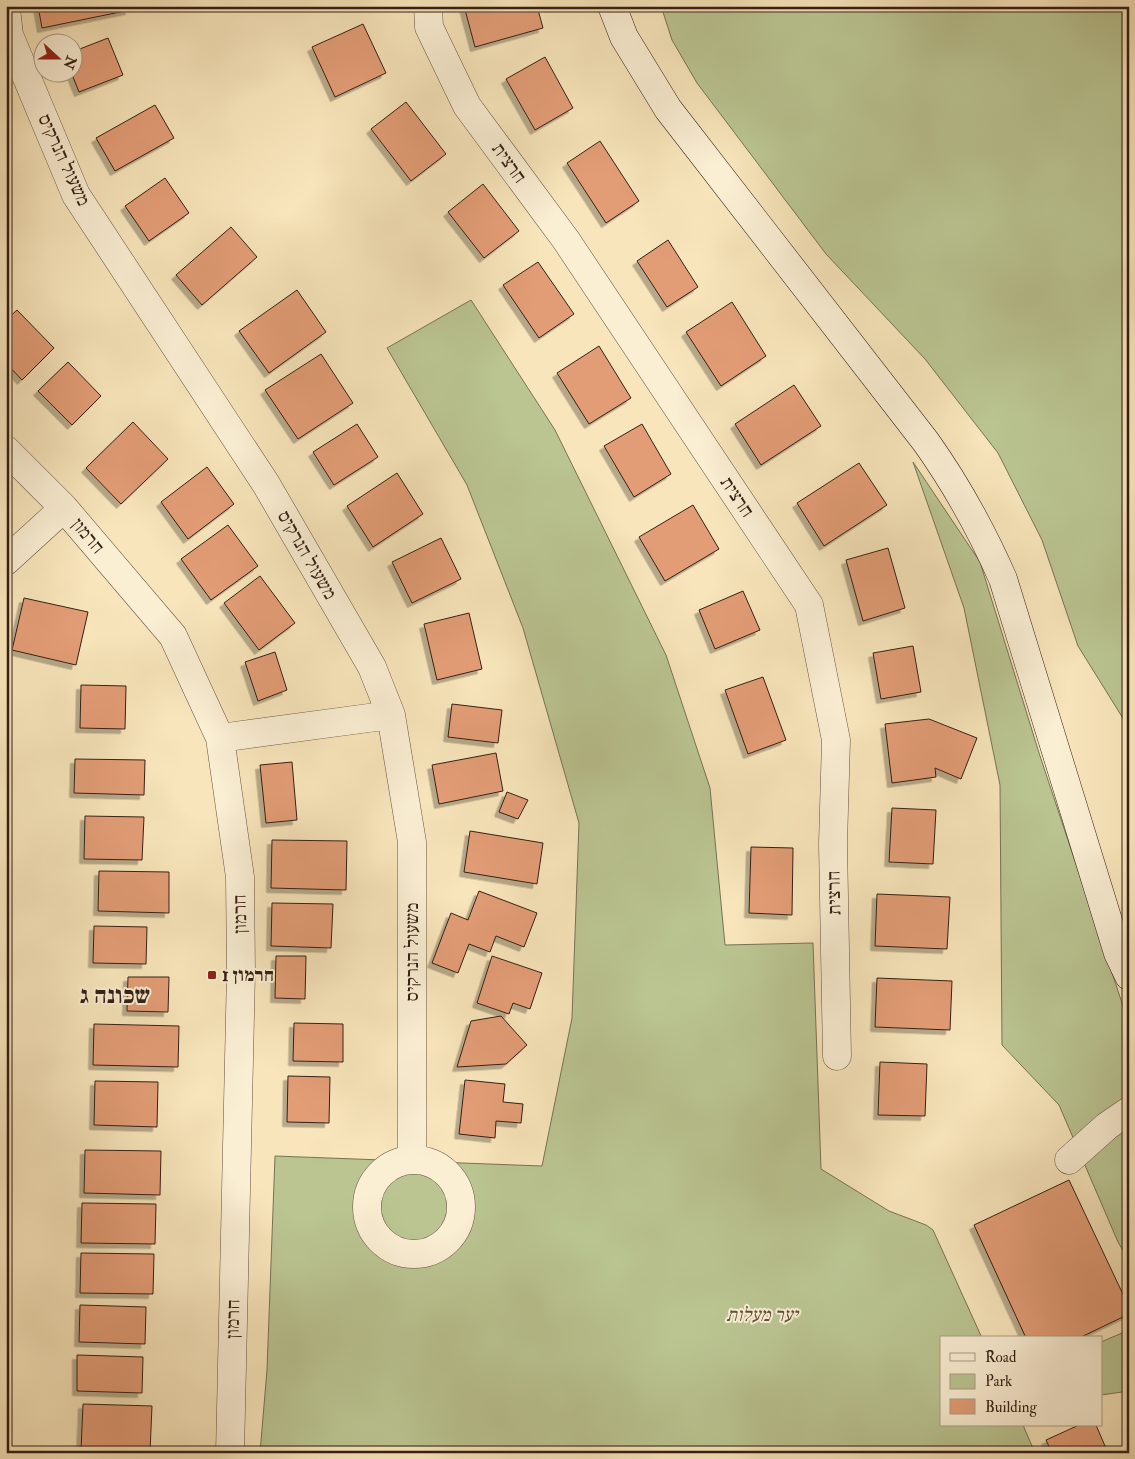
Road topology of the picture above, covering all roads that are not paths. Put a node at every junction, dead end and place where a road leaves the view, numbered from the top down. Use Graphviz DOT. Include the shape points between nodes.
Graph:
graph roads {
  1 [pos="428,6"];
  2 [pos="612,6"];
  3 [pos="6,9"];
  4 [pos="6,450"];
  5 [pos="64,508"];
  6 [pos="6,561"];
  7 [pos="391,715"];
  8 [pos="220,738"];
  9 [pos="1129,976"];
  10 [pos="837,1056"];
  11 [pos="1129,1111"];
  12 [pos="412,1160"];
  13 [pos="1070,1160"];
  14 [pos="230,1453"];
  1 -- 10 [label="street, חרצית" via="429,27 467,106 566,240 809,606 836,740 833,844"];
  2 -- 9 [label="street" via="624,37 668,109 926,442 982,530 1003,579 1118,953"];
  3 -- 7 [label="street, משעול הנרקיס" via="9,35 76,195 266,484 372,667"];
  4 -- 5 [label="street, חרמון"];
  5 -- 6 [label="street"];
  5 -- 8 [label="street, חרמון" via="173,636"];
  7 -- 8 [label="street"];
  7 -- 12 [label="street, משעול הנרקיס" via="412,842"];
  8 -- 14 [label="street, חרמון" via="240,877"];
  11 -- 13 [label="street" via="1107,1126"];
}
